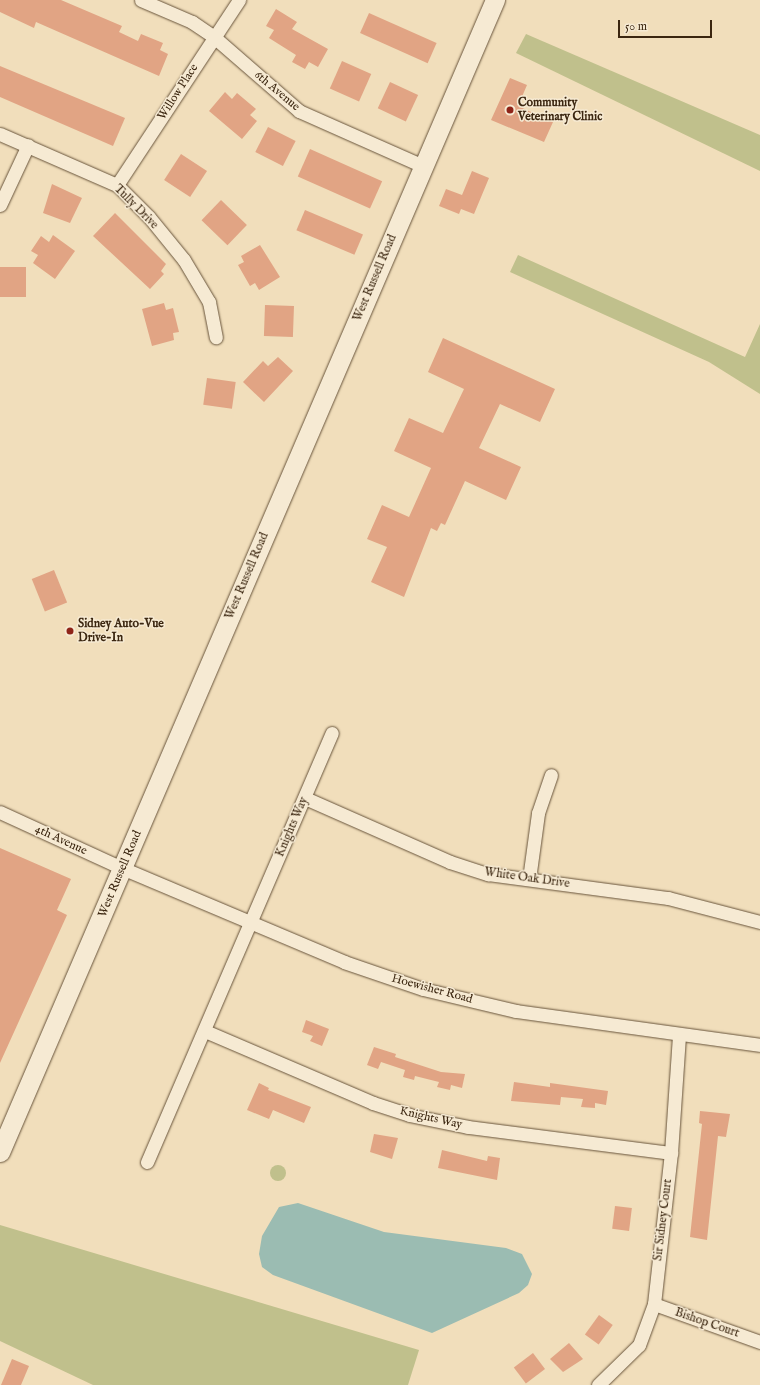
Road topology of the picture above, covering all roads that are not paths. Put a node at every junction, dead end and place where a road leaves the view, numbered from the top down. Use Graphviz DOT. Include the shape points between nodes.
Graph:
graph roads {
  1 [pos="141,0"];
  2 [pos="239,0"];
  3 [pos="495,0"];
  4 [pos="214,37"];
  5 [pos="0,134"];
  6 [pos="28,145"];
  7 [pos="423,166"];
  8 [pos="117,185"];
  9 [pos="0,205"];
  10 [pos="216,337"];
  11 [pos="332,733"];
  12 [pos="551,775"];
  13 [pos="305,798"];
  14 [pos="0,812"];
  15 [pos="122,868"];
  16 [pos="529,878"];
  17 [pos="760,922"];
  18 [pos="251,923"];
  19 [pos="205,1031"];
  20 [pos="679,1036"];
  21 [pos="760,1045"];
  22 [pos="0,1152"];
  23 [pos="671,1153"];
  24 [pos="147,1162"];
  25 [pos="654,1304"];
  26 [pos="760,1342"];
  27 [pos="598,1385"];
  1 -- 4 [label="street, 6th Avenue" via="192,22"];
  2 -- 4 [label="street, Willow Place"];
  3 -- 7 [label="street, West Russell Road"];
  4 -- 7 [label="street, 6th Avenue" via="299,111"];
  4 -- 8 [label="street, Willow Place"];
  5 -- 6 [label="street, Tully Drive"];
  6 -- 8 [label="street, Tully Drive"];
  6 -- 9 [label="street"];
  7 -- 15 [label="street, West Russell Road"];
  8 -- 10 [label="street, Tully Drive" via="150,217 184,260 209,302"];
  11 -- 13 [label="street, Knights Way"];
  12 -- 16 [label="street" via="538,813"];
  13 -- 16 [label="street, White Oak Drive" via="450,862 488,874"];
  13 -- 18 [label="street, Knights Way"];
  14 -- 15 [label="street, 4th Avenue"];
  15 -- 18 [label="street, Hoewisher Road"];
  15 -- 22 [label="street, West Russell Road"];
  16 -- 17 [label="street, White Oak Drive" via="668,898"];
  18 -- 19 [label="street, Knights Way"];
  18 -- 20 [label="street, Hoewisher Road" via="344,962 423,989 516,1011"];
  19 -- 23 [label="street, Knights Way" via="373,1103 409,1115 468,1127"];
  19 -- 24 [label="street, Knights Way"];
  20 -- 21 [label="street, Hoewisher Road"];
  20 -- 23 [label="street, Sir Sidney Court"];
  23 -- 25 [label="street, Sir Sidney Court"];
  25 -- 26 [label="street, Bishop Court"];
  25 -- 27 [label="street, Sir Sidney Court" via="639,1345"];
}
